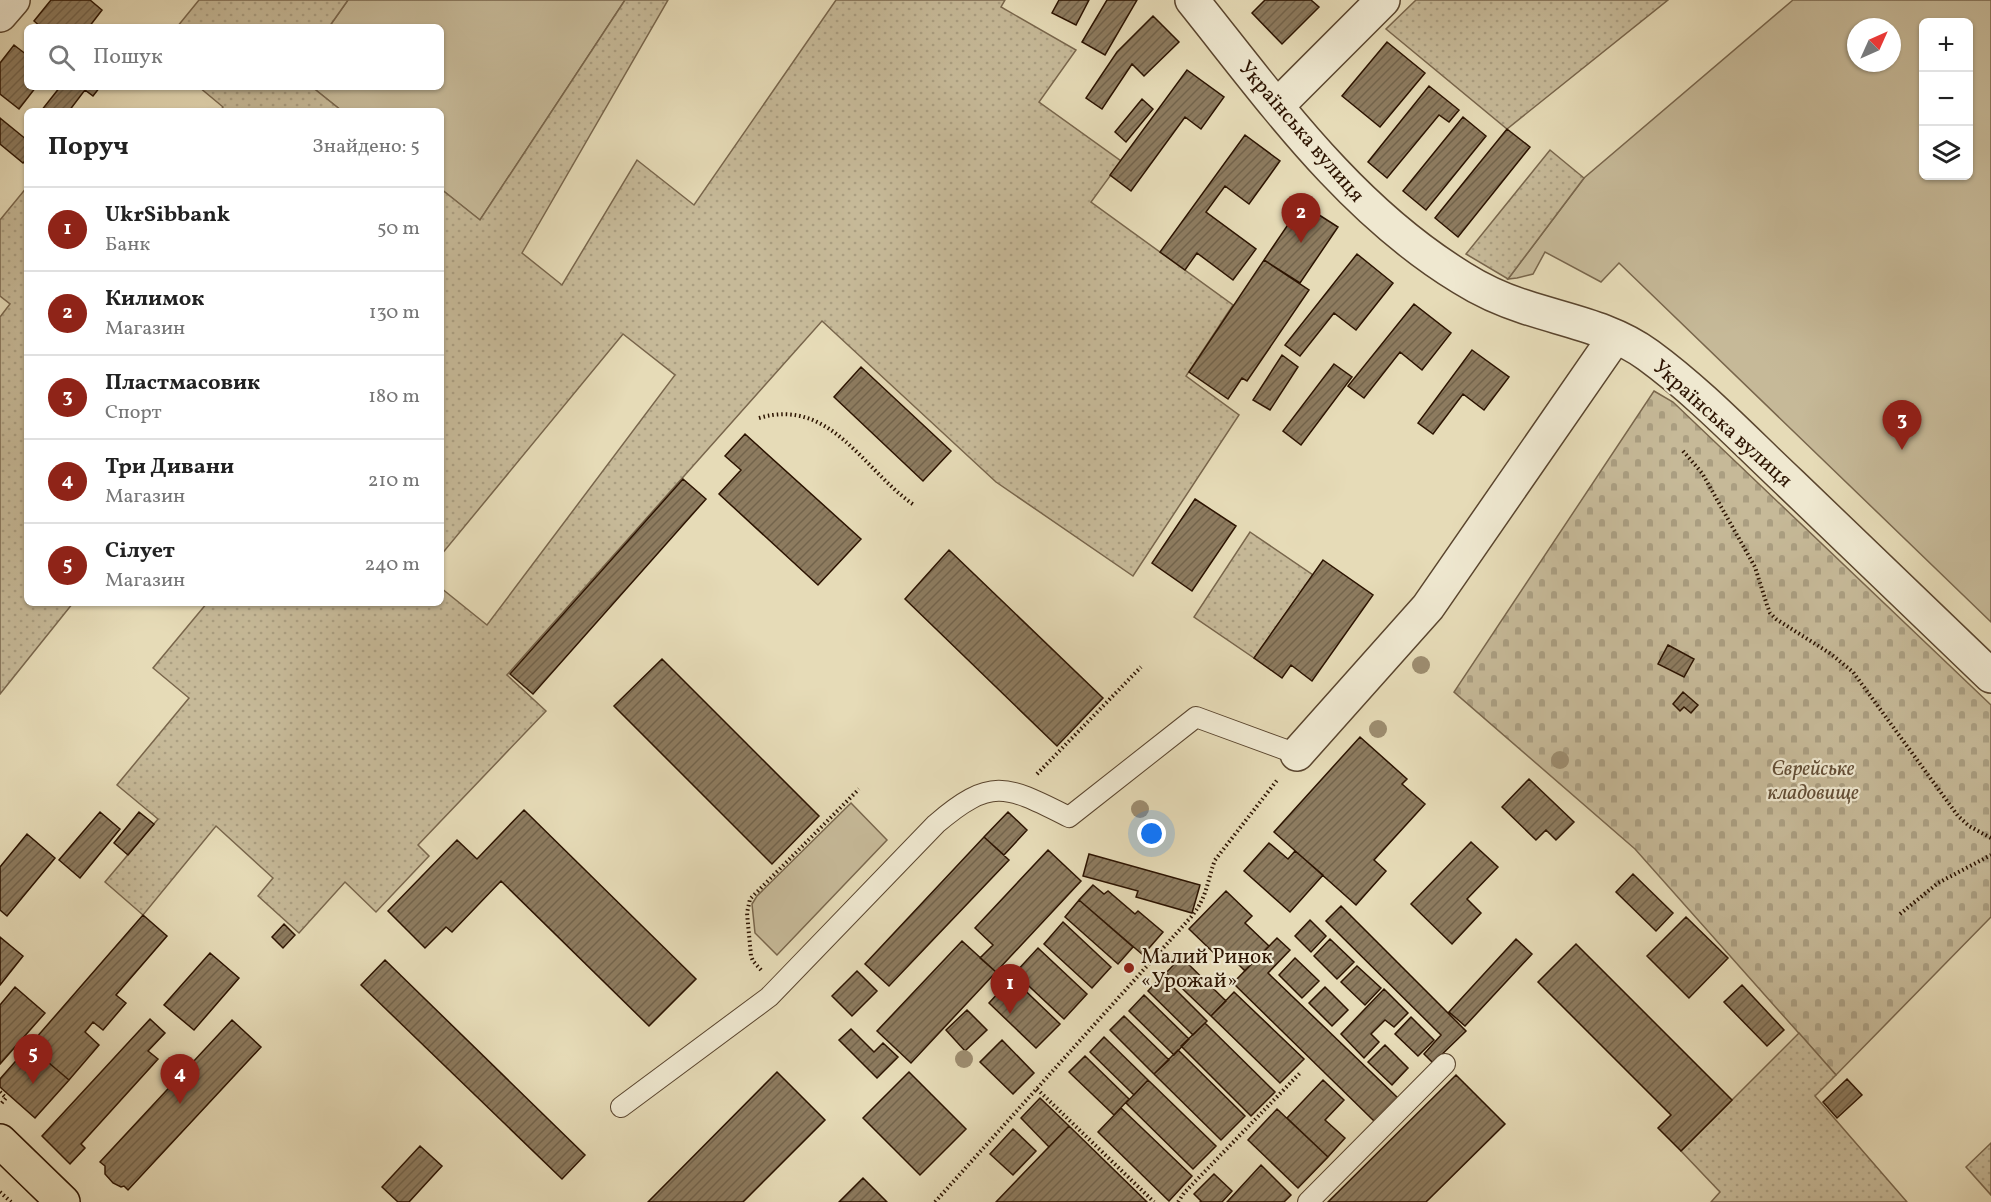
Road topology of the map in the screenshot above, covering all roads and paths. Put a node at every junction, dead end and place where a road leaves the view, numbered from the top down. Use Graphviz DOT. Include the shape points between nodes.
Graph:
graph roads {
  1 [pos="12,0"];
  2 [pos="1192,0"];
  3 [pos="1383,0"];
  4 [pos="0,15"];
  5 [pos="1277,106"];
  6 [pos="1615,337"];
  7 [pos="759,418"];
  8 [pos="1683,451"];
  9 [pos="914,505"];
  10 [pos="1142,667"];
  11 [pos="1991,676"];
  12 [pos="1297,754"];
  13 [pos="859,789"];
  14 [pos="1018,794"];
  15 [pos="1991,838"];
  16 [pos="1991,855"];
  17 [pos="1900,914"];
  18 [pos="779,987"];
  19 [pos="1445,1064"];
  20 [pos="1300,1073"];
  21 [pos="1037,1089"];
  22 [pos="0,1092"];
  23 [pos="0,1105"];
  24 [pos="621,1107"];
  25 [pos="0,1141"];
  26 [pos="0,1192"];
  27 [pos="11,1202"];
  28 [pos="63,1202"];
  29 [pos="935,1202"];
  30 [pos="1154,1202"];
  31 [pos="1178,1202"];
  32 [pos="1308,1202"];
  1 -- 4 [label="street"];
  2 -- 5 [label="street, Українська вулиця"];
  3 -- 5 [label="street"];
  5 -- 6 [label="street, Українська вулиця" via="1349,189 1404,237 1461,278 1522,307 1584,323"];
  6 -- 11 [label="street, Українська вулиця" via="1652,358 1706,403"];
  6 -- 12 [label="street" via="1428,607"];
  7 -- 9 [label="path" via="791,414 820,422"];
  8 -- 15 [label="path" via="1702,472 1755,567 1770,613 1853,672 1958,816"];
  10 -- 14 [label="path"];
  12 -- 14 [label="lane" via="1196,717 1069,817"];
  12 -- 21 [label="path" via="1215,860 1200,907"];
  13 -- 18 [label="path" via="750,899 747,913 751,956"];
  14 -- 18 [label="lane" via="988,791 955,807"];
  16 -- 17 [label="path" via="1938,883"];
  18 -- 24 [label="lane"];
  19 -- 32 [label="lane"];
  20 -- 31 [label="path"];
  21 -- 29 [label="path"];
  21 -- 30 [label="path"];
  22 -- 23 [label="path" via="6,1098"];
  25 -- 28 [label="highway"];
  26 -- 27 [label="path"];
}
